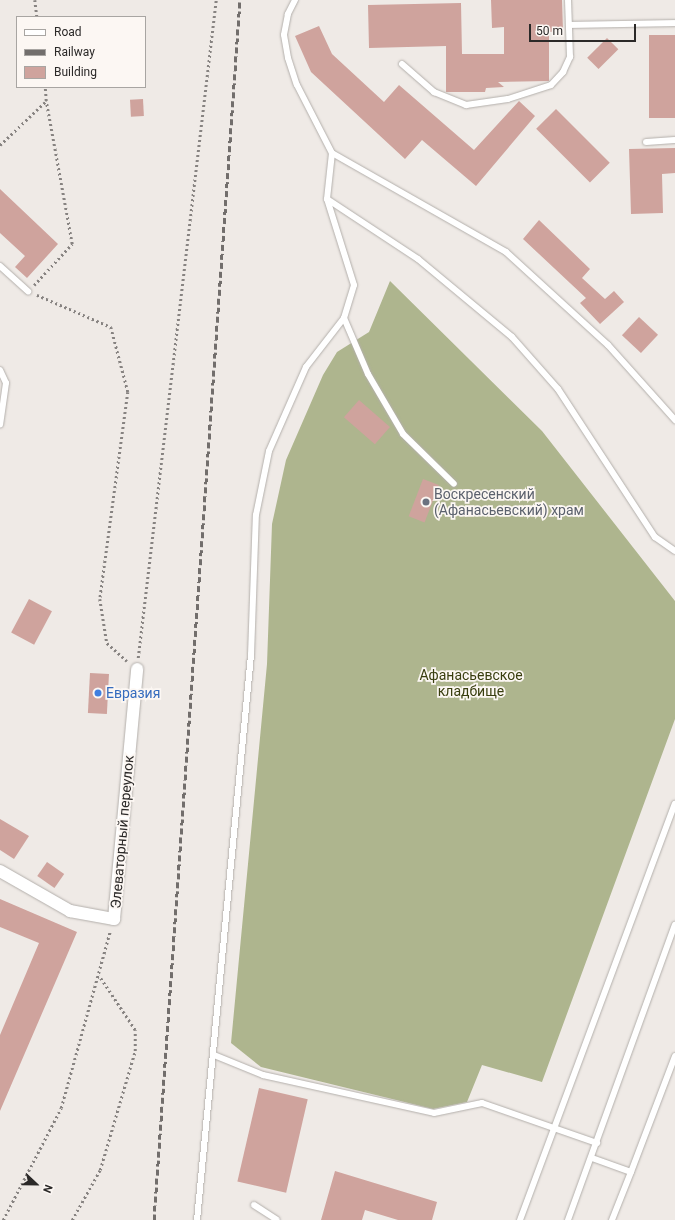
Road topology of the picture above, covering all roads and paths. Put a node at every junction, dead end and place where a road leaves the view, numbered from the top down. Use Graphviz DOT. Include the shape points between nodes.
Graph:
graph roads {
  1 [pos="35,0"];
  2 [pos="216,0"];
  3 [pos="295,0"];
  4 [pos="568,0"];
  5 [pos="37,16"];
  6 [pos="675,22"];
  7 [pos="570,25"];
  8 [pos="402,64"];
  9 [pos="45,88"];
  10 [pos="46,101"];
  11 [pos="675,140"];
  12 [pos="646,142"];
  13 [pos="0,145"];
  14 [pos="332,153"];
  15 [pos="327,199"];
  16 [pos="0,266"];
  17 [pos="28,291"];
  18 [pos="344,318"];
  19 [pos="0,370"];
  20 [pos="1,415"];
  21 [pos="675,420"];
  22 [pos="0,425"];
  23 [pos="454,484"];
  24 [pos="675,551"];
  25 [pos="137,669"];
  26 [pos="675,804"];
  27 [pos="0,871"];
  28 [pos="114,919"];
  29 [pos="675,925"];
  30 [pos="99,976"];
  31 [pos="214,1055"];
  32 [pos="675,1056"];
  33 [pos="553,1126"];
  34 [pos="597,1143"];
  35 [pos="592,1158"];
  36 [pos="631,1172"];
  37 [pos="254,1205"];
  38 [pos="3,1220"];
  39 [pos="72,1220"];
  40 [pos="197,1220"];
  41 [pos="277,1220"];
  42 [pos="520,1220"];
  43 [pos="568,1220"];
  44 [pos="612,1220"];
  1 -- 5 [label="path"];
  2 -- 25 [label="path"];
  3 -- 14 [label="lane" via="288,14 284,35 288,58 297,85"];
  4 -- 7 [label="lane"];
  6 -- 7 [label="lane"];
  7 -- 8 [label="lane" via="570,57 563,72 551,85 508,99 466,105 434,92"];
  9 -- 10 [label="path"];
  10 -- 13 [label="path"];
  10 -- 17 [label="path" via="72,244"];
  11 -- 12 [label="lane"];
  14 -- 15 [label="lane"];
  14 -- 21 [label="lane" via="506,252 608,344"];
  15 -- 18 [label="lane" via="354,285"];
  15 -- 24 [label="lane" via="418,259 512,337 558,389 654,537"];
  16 -- 17 [label="lane"];
  17 -- 25 [label="path" via="111,326 128,392 100,599 107,643"];
  18 -- 23 [label="lane" via="368,374 403,434"];
  18 -- 31 [label="lane" via="306,367 269,451 256,515 251,655"];
  19 -- 20 [label="lane" via="6,383"];
  20 -- 22 [label="lane"];
  25 -- 28 [label="street, Элеваторный переулок"];
  26 -- 33 [label="lane"];
  27 -- 28 [label="street, Элеваторный переулок" via="70,912"];
  28 -- 30 [label="path"];
  29 -- 34 [label="lane"];
  30 -- 38 [label="path" via="61,1108"];
  30 -- 39 [label="path" via="135,1030 135,1051 100,1170"];
  31 -- 33 [label="lane" via="263,1075 366,1101 434,1113 482,1103"];
  31 -- 40 [label="lane"];
  32 -- 36 [label="lane"];
  33 -- 34 [label="lane"];
  33 -- 42 [label="lane"];
  34 -- 35 [label="lane"];
  35 -- 36 [label="lane"];
  35 -- 43 [label="lane"];
  36 -- 44 [label="lane"];
  37 -- 41 [label="lane"];
}
